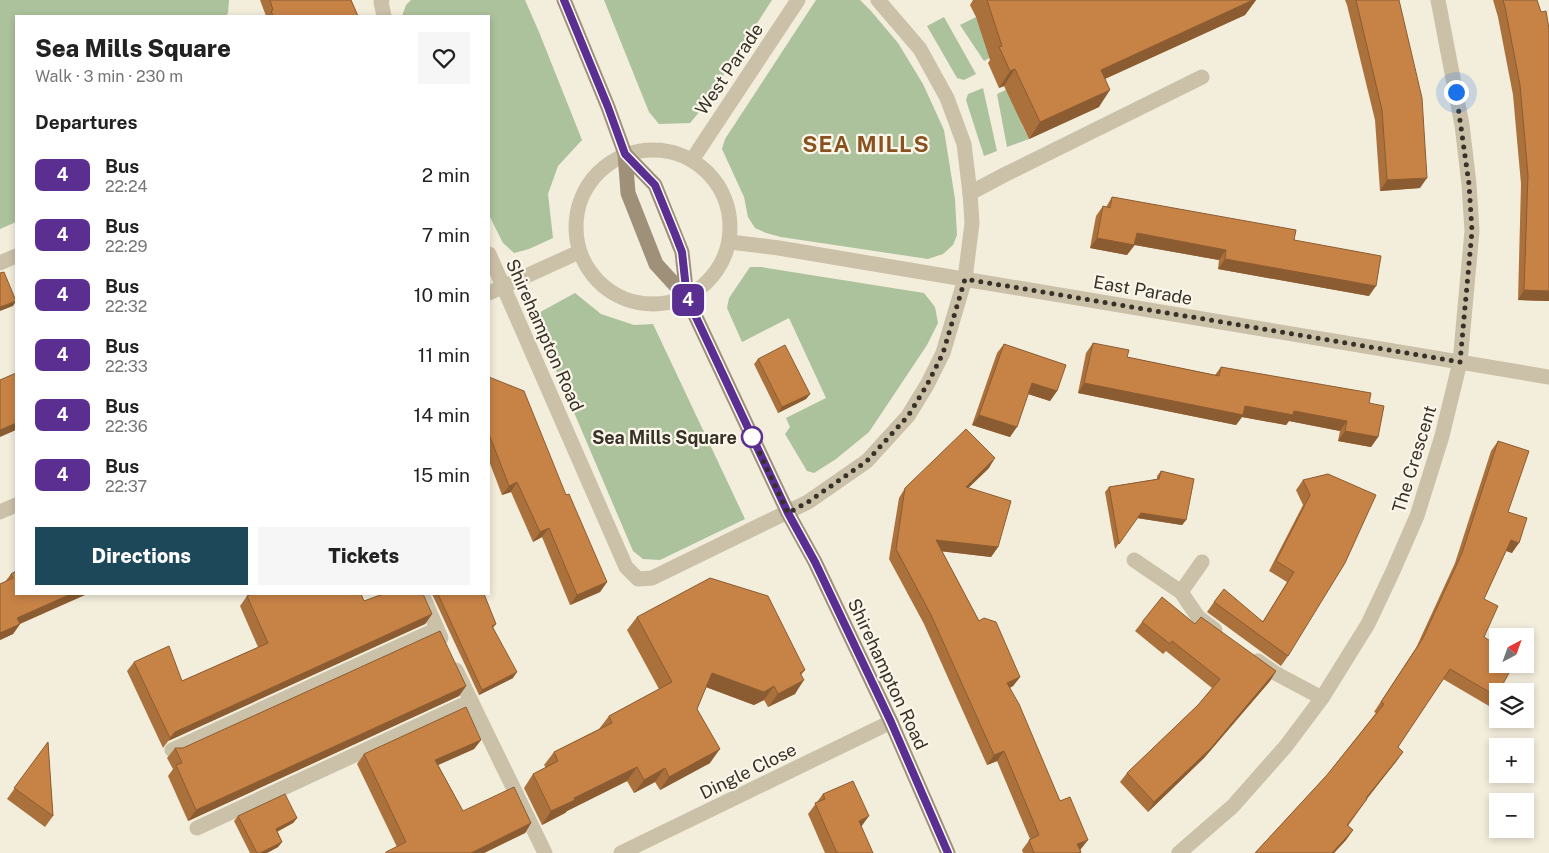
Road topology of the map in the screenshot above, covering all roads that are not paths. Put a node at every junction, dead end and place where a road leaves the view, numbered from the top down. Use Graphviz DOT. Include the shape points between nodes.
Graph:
graph roads {
  1 [pos="382,0"];
  2 [pos="564,0"];
  3 [pos="798,0"];
  4 [pos="878,0"];
  5 [pos="1438,0"];
  6 [pos="384,15"];
  7 [pos="1202,77"];
  8 [pos="625,154"];
  9 [pos="692,160"];
  10 [pos="970,193"];
  11 [pos="730,242"];
  12 [pos="579,252"];
  13 [pos="15,256"];
  14 [pos="490,256"];
  15 [pos="0,263"];
  16 [pos="965,279"];
  17 [pos="503,286"];
  18 [pos="490,292"];
  19 [pos="687,298"];
  20 [pos="1460,362"];
  21 [pos="1549,377"];
  22 [pos="15,505"];
  23 [pos="0,512"];
  24 [pos="788,513"];
  25 [pos="1134,560"];
  26 [pos="1202,562"];
  27 [pos="1181,592"];
  28 [pos="422,595"];
  29 [pos="437,629"];
  30 [pos="1229,639"];
  31 [pos="1244,650"];
  32 [pos="1322,698"];
  33 [pos="471,701"];
  34 [pos="891,722"];
  35 [pos="172,750"];
  36 [pos="198,828"];
  37 [pos="545,853"];
  38 [pos="621,853"];
  39 [pos="948,853"];
  40 [pos="1179,853"];
  1 -- 6 [label="street"];
  2 -- 8 [label="main road, Shirehampton Road"];
  3 -- 9 [label="street, West Parade"];
  4 -- 10 [label="street, Shirehampton Road" via="920,49 947,98 964,144"];
  5 -- 20 [label="street, The Crescent" via="1462,125 1472,231"];
  7 -- 10 [label="street"];
  8 -- 9 [label="street" via="648,149 663,150"];
  8 -- 12 [label="street" via="605,166 585,191 575,229"];
  8 -- 19 [label="main road, Shirehampton Road" via="628,193 656,264"];
  8 -- 19 [label="main road, Shirehampton Road" via="655,185 682,252"];
  9 -- 11 [label="street" via="710,174 724,195 731,218"];
  10 -- 16 [label="street, Shirehampton Road" via="972,223"];
  11 -- 16 [label="street, East Parade"];
  11 -- 19 [label="street" via="722,265 708,284"];
  12 -- 17 [label="street"];
  12 -- 19 [label="street" via="592,275 611,293 636,304 662,305"];
  13 -- 15 [label="street"];
  14 -- 17 [label="street, Shirehampton Road"];
  16 -- 20 [label="street, East Parade"];
  16 -- 24 [label="street, Shirehampton Road" via="943,353 908,416 867,461"];
  17 -- 18 [label="street"];
  17 -- 24 [label="street, Shirehampton Road" via="626,567 638,579 652,578"];
  19 -- 24 [label="main road, Shirehampton Road"];
  20 -- 21 [label="street, East Parade"];
  20 -- 32 [label="street, The Crescent" via="1442,436 1417,516 1368,624"];
  22 -- 23 [label="street"];
  24 -- 34 [label="main road, Shirehampton Road" via="815,562"];
  25 -- 27 [label="street"];
  26 -- 27 [label="street"];
  27 -- 30 [label="street" via="1198,617"];
  28 -- 29 [label="street"];
  29 -- 33 [label="street"];
  29 -- 35 [label="street"];
  31 -- 32 [label="street" via="1275,673"];
  32 -- 40 [label="street, The Crescent" via="1286,746 1233,806"];
  33 -- 36 [label="street"];
  33 -- 37 [label="street"];
  34 -- 38 [label="street, Dingle Close"];
  34 -- 39 [label="main road, Shirehampton Road"];
}
